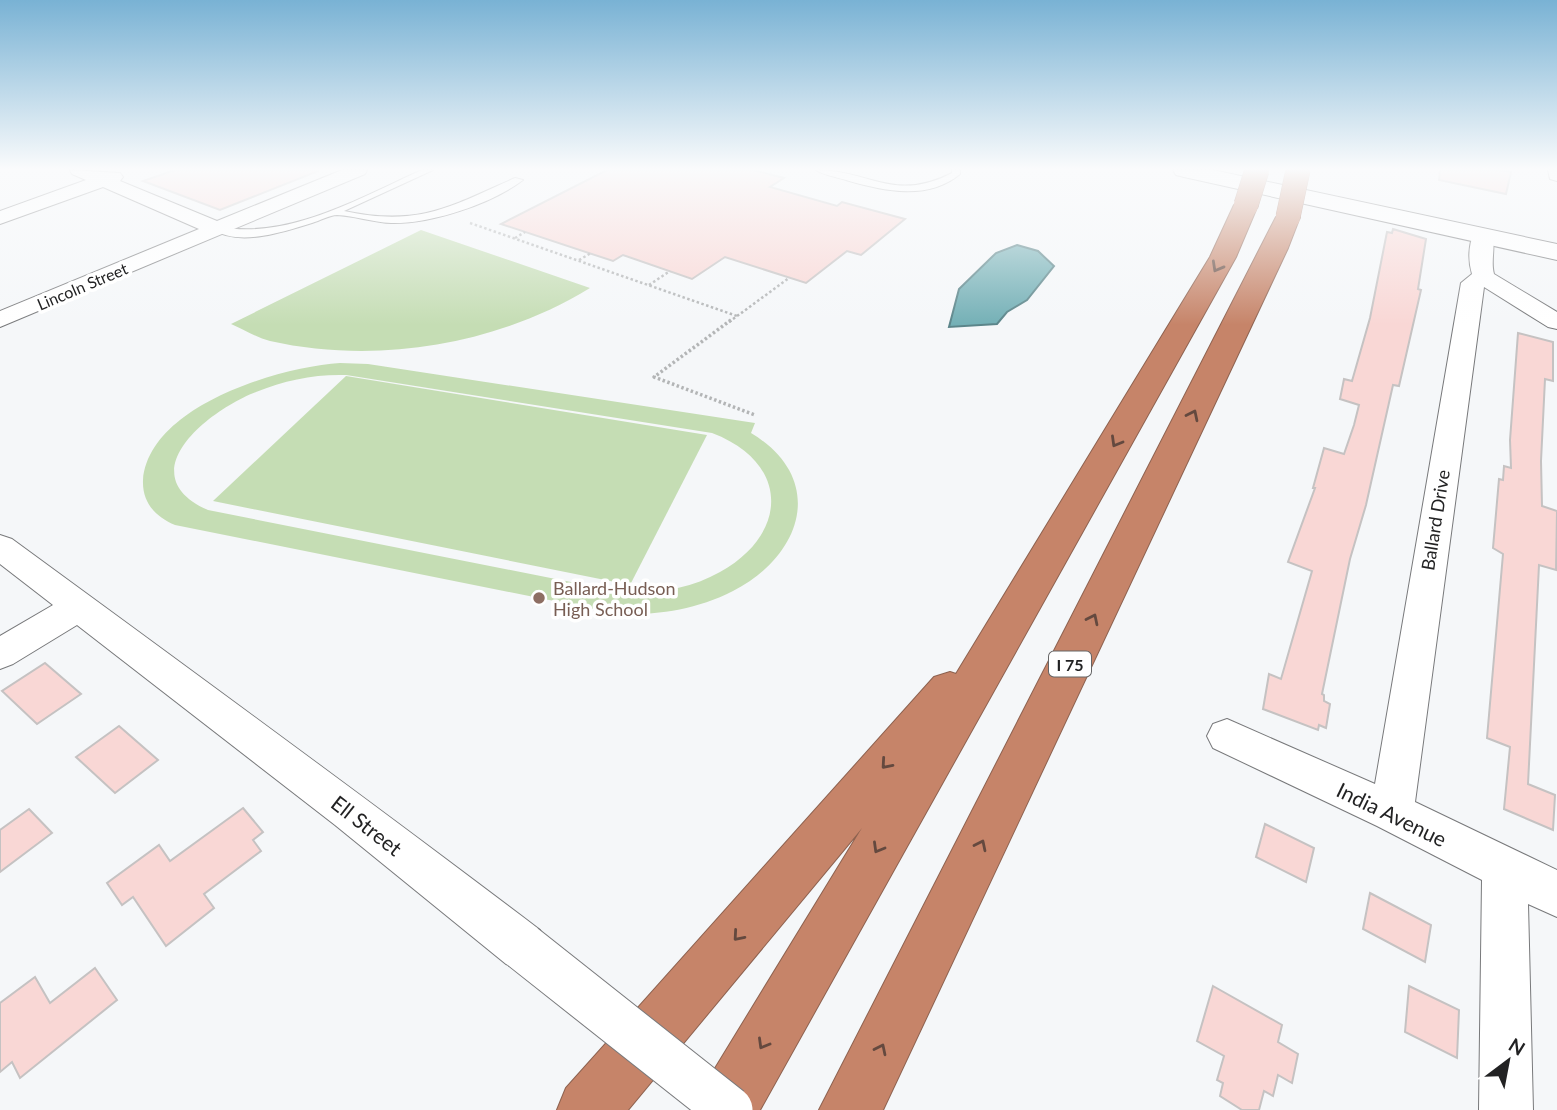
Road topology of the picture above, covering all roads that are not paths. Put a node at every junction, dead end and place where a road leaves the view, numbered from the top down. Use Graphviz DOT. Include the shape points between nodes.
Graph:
graph roads {
  1 [pos="200,222"];
  2 [pos="234,222"];
  3 [pos="306,222"];
  4 [pos="1239,222"];
  5 [pos="1286,222"];
  6 [pos="1419,222"];
  7 [pos="217,229"];
  8 [pos="1483,236"];
  9 [pos="1557,252"];
  10 [pos="1485,277"];
  11 [pos="0,320"];
  12 [pos="1557,322"];
  13 [pos="0,547"];
  14 [pos="80,606"];
  15 [pos="1011,619"];
  16 [pos="0,654"];
  17 [pos="1227,736"];
  18 [pos="1392,812"];
  19 [pos="1504,869"];
  20 [pos="1557,894"];
  21 [pos="588,1110"];
  22 [pos="727,1110"];
  23 [pos="850,1110"];
  24 [pos="1506,1110"];
  1 -- 7 [label="street"];
  2 -- 7 [label="street, Lincoln Street"];
  3 -- 7 [label="lane" via="237,235"];
  4 -- 15 [label="highway, one-way, bridge" via="1175,341"];
  23 -- 5 [label="highway, I 75, one-way, bridge"];
  6 -- 8 [label="street"];
  7 -- 11 [label="street, Lincoln Street"];
  8 -- 9 [label="street"];
  8 -- 10 [label="street" via="1480,263"];
  10 -- 12 [label="street"];
  10 -- 18 [label="street, Ballard Drive" via="1473,283"];
  13 -- 14 [label="street, Ell Street"];
  14 -- 16 [label="street"];
  14 -- 22 [label="street, Ell Street, bridge" via="350,811"];
  15 -- 21 [label="highway, one-way"];
  15 -- 22 [label="highway, one-way"];
  17 -- 18 [label="street, India Avenue"];
  18 -- 19 [label="street, India Avenue"];
  19 -- 20 [label="street, India Avenue"];
  19 -- 24 [label="street"];
}
